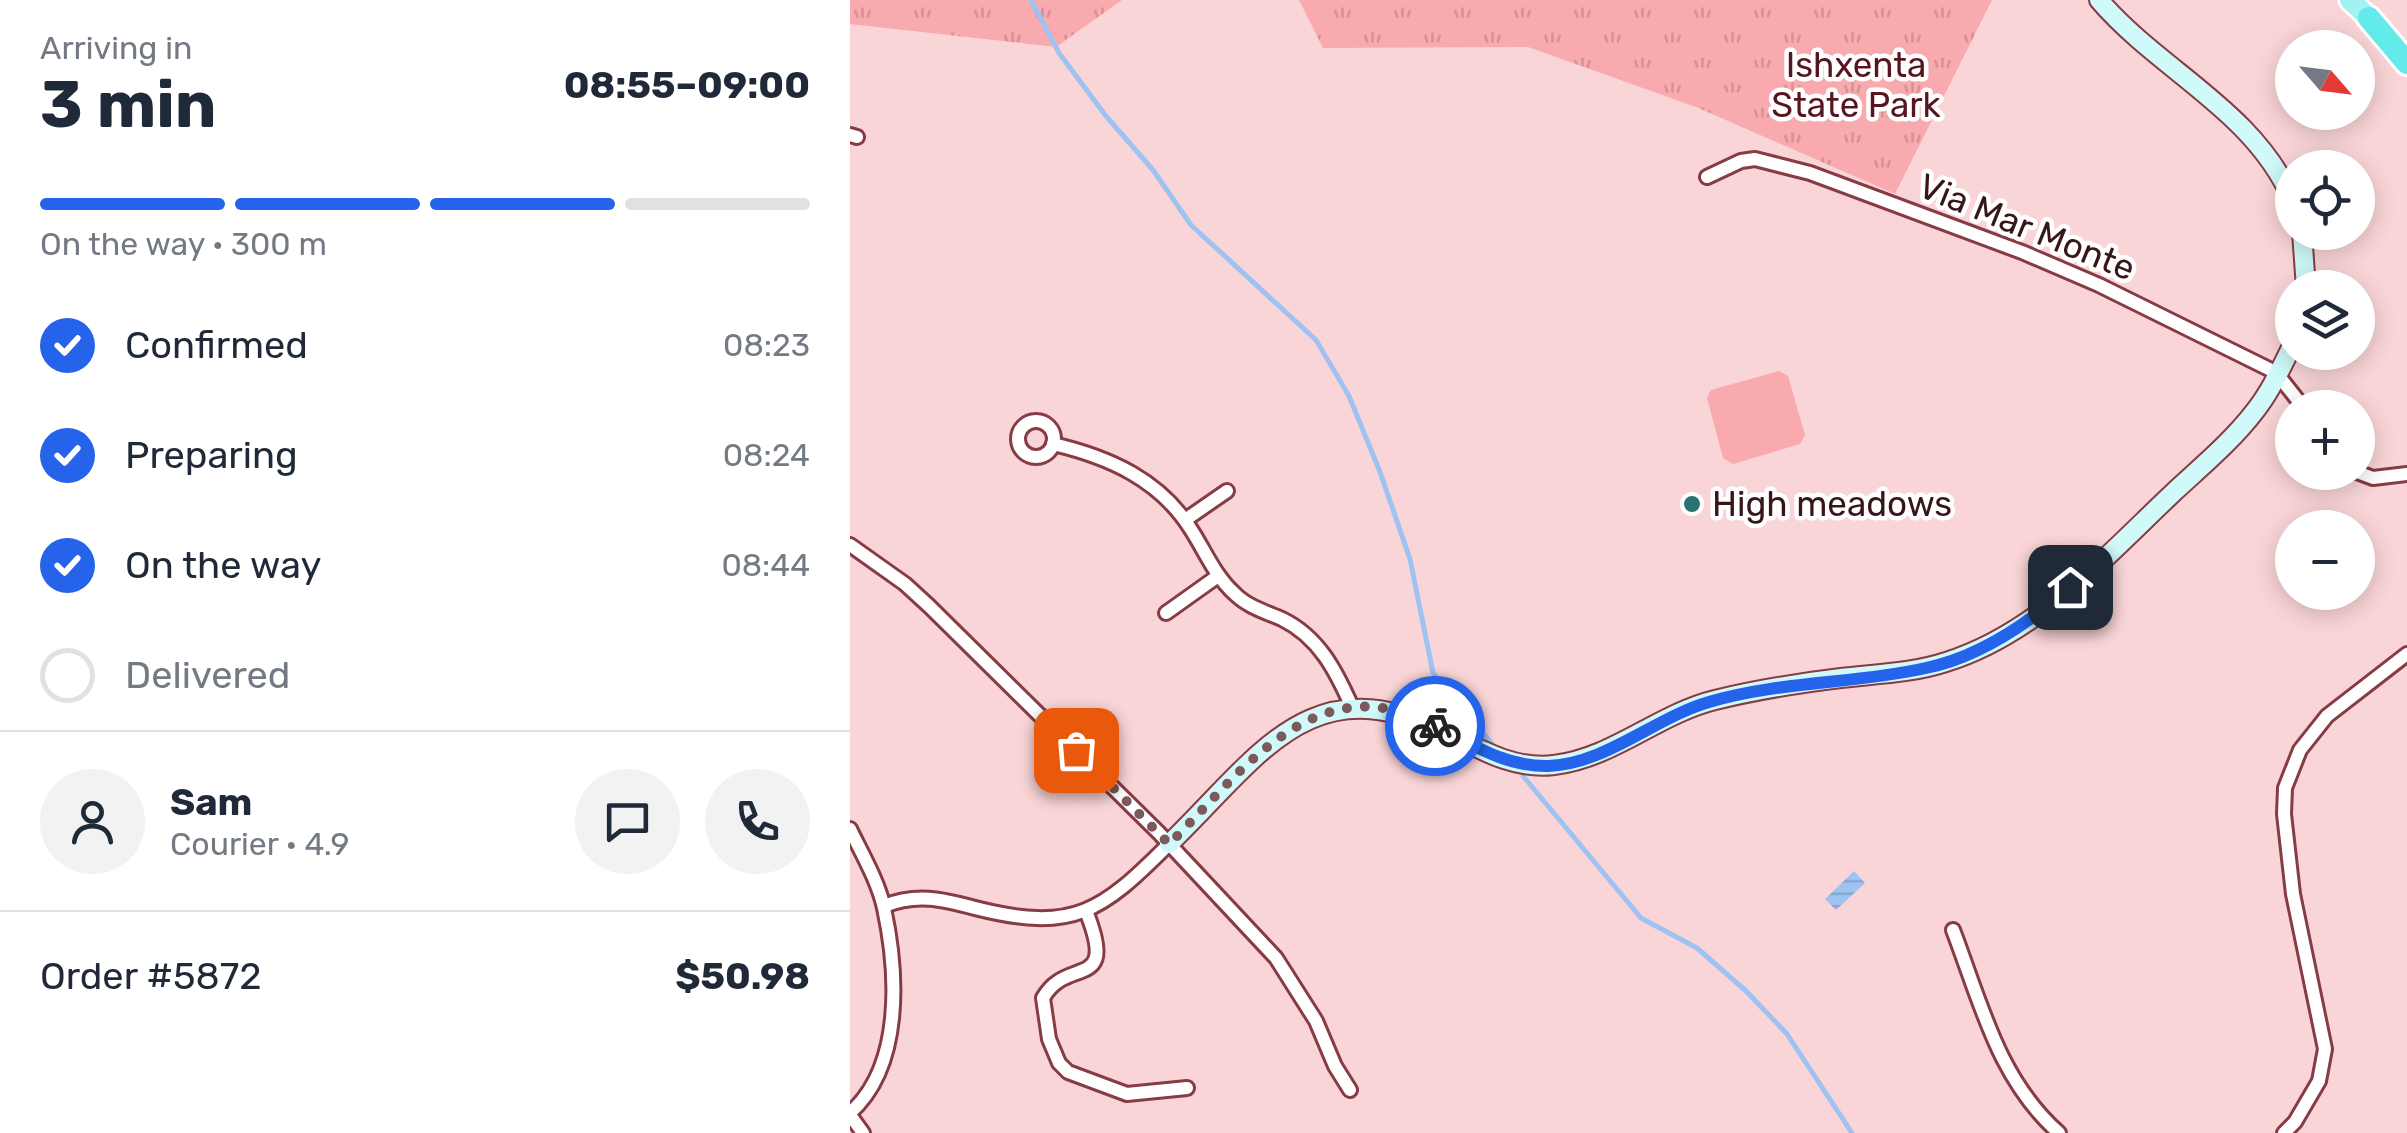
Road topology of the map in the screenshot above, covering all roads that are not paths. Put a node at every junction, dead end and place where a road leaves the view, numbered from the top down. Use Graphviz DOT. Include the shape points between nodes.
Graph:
graph roads {
  1 [pos="2099,0"];
  2 [pos="2350,0"];
  3 [pos="2369,18"];
  4 [pos="2407,41"];
  5 [pos="2407,62"];
  6 [pos="2275,165"];
  7 [pos="1706,178"];
  8 [pos="2280,370"];
  9 [pos="2278,375"];
  10 [pos="2290,390"];
  11 [pos="1053,444"];
  12 [pos="2407,474"];
  13 [pos="2375,478"];
  14 [pos="1227,490"];
  15 [pos="1184,520"];
  16 [pos="850,545"];
  17 [pos="1218,576"];
  18 [pos="1166,613"];
  19 [pos="2407,654"];
  20 [pos="1352,707"];
  21 [pos="850,829"];
  22 [pos="1169,844"];
  23 [pos="884,906"];
  24 [pos="1086,911"];
  25 [pos="1953,930"];
  26 [pos="1187,1088"];
  27 [pos="1350,1090"];
  28 [pos="850,1114"];
  29 [pos="863,1133"];
  30 [pos="2059,1133"];
  31 [pos="2284,1133"];
  1 -- 6 [label="street" via="2239,122"];
  2 -- 3 [label="main road"];
  3 -- 4 [label="highway"];
  3 -- 5 [label="highway"];
  7 -- 9 [label="street, Via Mar Monte" via="1755,159 1810,173 2099,285"];
  8 -- 9 [label="street"];
  9 -- 10 [label="street, Via Mar Monte"];
  9 -- 20 [label="street" via="2234,436 2062,595 2004,636 1952,661 1711,701 1596,754 1550,766 1500,759 1406,714"];
  11 -- 15 [label="street" via="1108,458 1154,488"];
  12 -- 13 [label="street"];
  14 -- 15 [label="street"];
  15 -- 17 [label="street"];
  16 -- 22 [label="street" via="917,595"];
  17 -- 18 [label="street"];
  17 -- 20 [label="street" via="1237,597 1305,633 1328,658"];
  19 -- 31 [label="street" via="2327,716 2300,750 2285,788 2293,894 2325,1050 2320,1081"];
  20 -- 22 [label="street" via="1328,711 1276,740"];
  21 -- 23 [label="street"];
  22 -- 24 [label="street" via="1116,895"];
  22 -- 27 [label="street" via="1293,980"];
  23 -- 24 [label="street" via="916,897 1029,918"];
  23 -- 28 [label="street" via="892,990 888,1049 872,1090"];
  24 -- 26 [label="street" via="1098,942 1092,964 1054,983 1043,998 1059,1063 1127,1094"];
  25 -- 30 [label="street" via="1997,1050 2031,1106"];
  28 -- 29 [label="street"];
}
